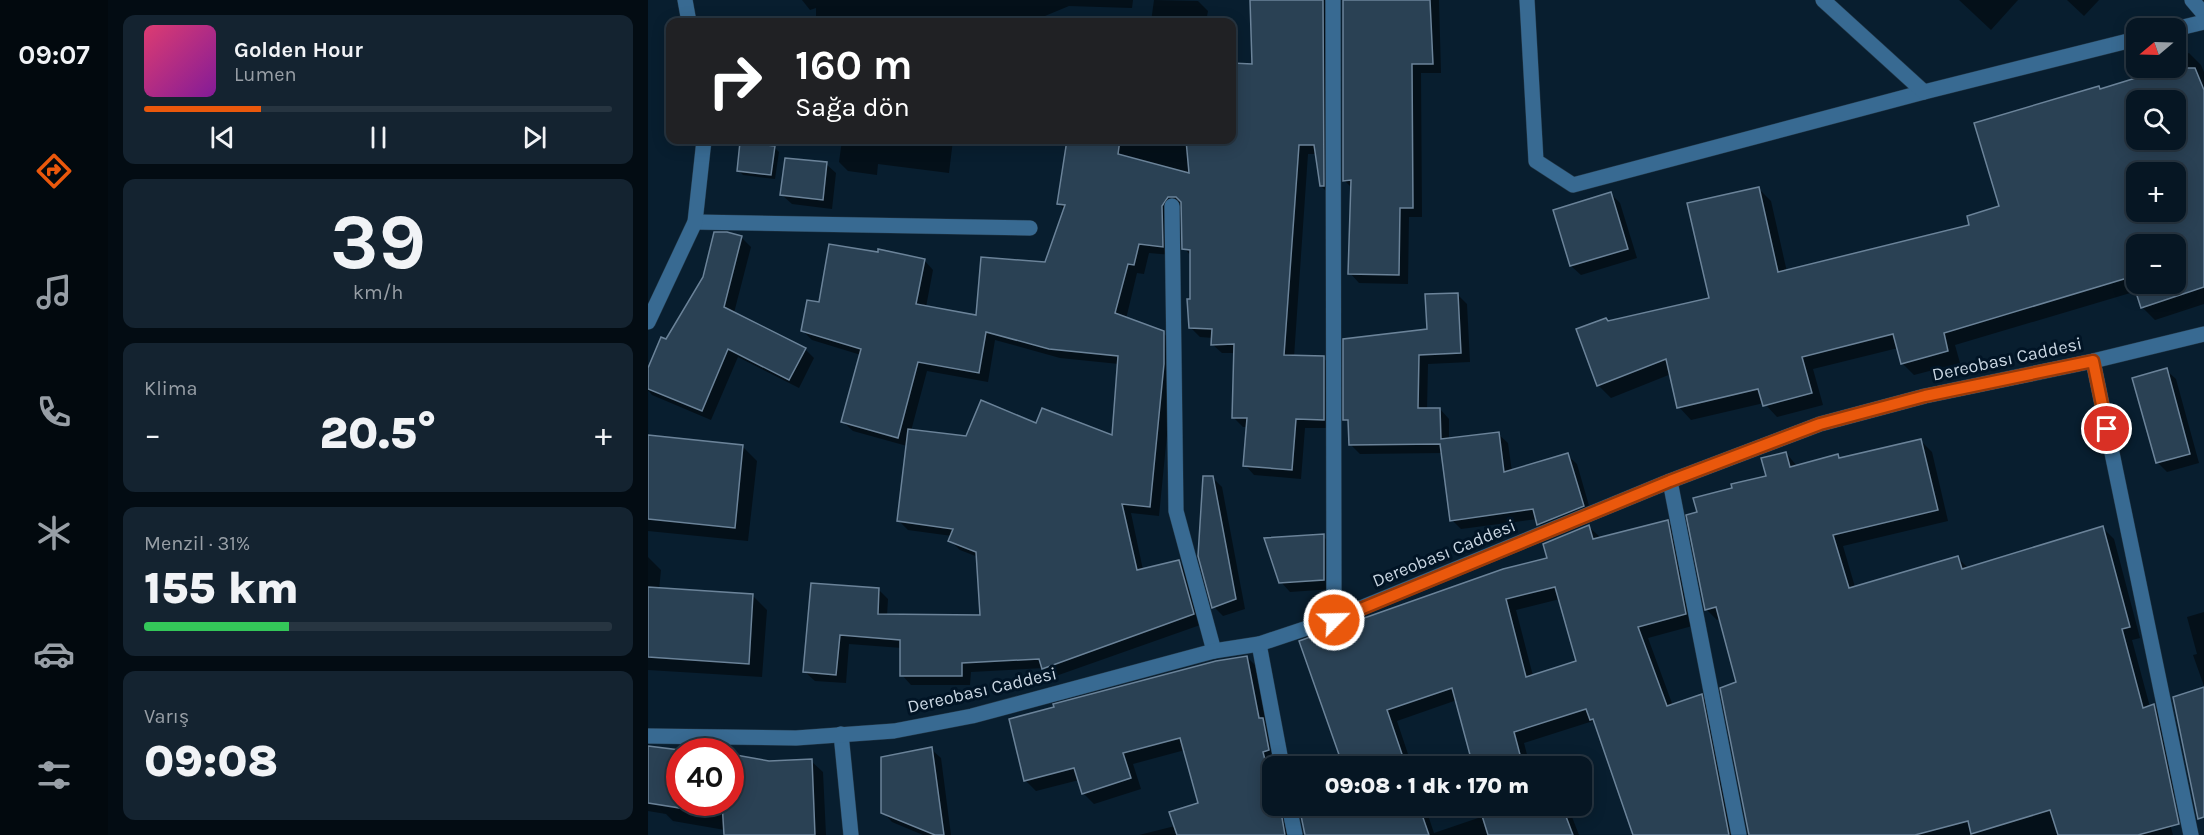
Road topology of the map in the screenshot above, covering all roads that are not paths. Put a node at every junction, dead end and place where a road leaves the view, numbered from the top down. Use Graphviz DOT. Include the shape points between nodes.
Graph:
graph roads {
  1 [pos="685,0"];
  2 [pos="1333,0"];
  3 [pos="1527,0"];
  4 [pos="1823,0"];
  5 [pos="2192,0"];
  6 [pos="2204,14"];
  7 [pos="688,18"];
  8 [pos="2204,22"];
  9 [pos="2186,26"];
  10 [pos="2126,42"];
  11 [pos="1924,92"];
  12 [pos="704,144"];
  13 [pos="1172,206"];
  14 [pos="695,222"];
  15 [pos="1030,228"];
  16 [pos="648,322"];
  17 [pos="2204,334"];
  18 [pos="2093,361"];
  19 [pos="1670,481"];
  20 [pos="1334,620"];
  21 [pos="1259,644"];
  22 [pos="1214,651"];
  23 [pos="841,734"];
  24 [pos="648,736"];
  25 [pos="1280,756"];
  26 [pos="1291,816"];
  27 [pos="851,835"];
  28 [pos="1295,835"];
  29 [pos="1739,835"];
  30 [pos="2191,835"];
  1 -- 7 [label="street"];
  2 -- 20 [label="street"];
  3 -- 11 [label="street" via="1536,161 1572,185"];
  4 -- 11 [label="street"];
  5 -- 6 [label="street"];
  8 -- 9 [label="street"];
  10 -- 11 [label="street"];
  12 -- 14 [label="street"];
  13 -- 22 [label="street" via="1176,511"];
  14 -- 15 [label="street"];
  14 -- 16 [label="street"];
  17 -- 18 [label="street, Dereobası Caddesi"];
  18 -- 19 [label="street, Dereobası Caddesi" via="1925,396 1820,424"];
  18 -- 30 [label="street"];
  19 -- 20 [label="street, Dereobası Caddesi"];
  19 -- 29 [label="street"];
  20 -- 21 [label="street, Dereobası Caddesi"];
  21 -- 22 [label="street, Dereobası Caddesi"];
  21 -- 25 [label="street"];
  22 -- 23 [label="street, Dereobası Caddesi" via="972,716 894,730"];
  23 -- 24 [label="street, Dereobası Caddesi" via="796,738"];
  23 -- 27 [label="street"];
  26 -- 28 [label="street"];
}
